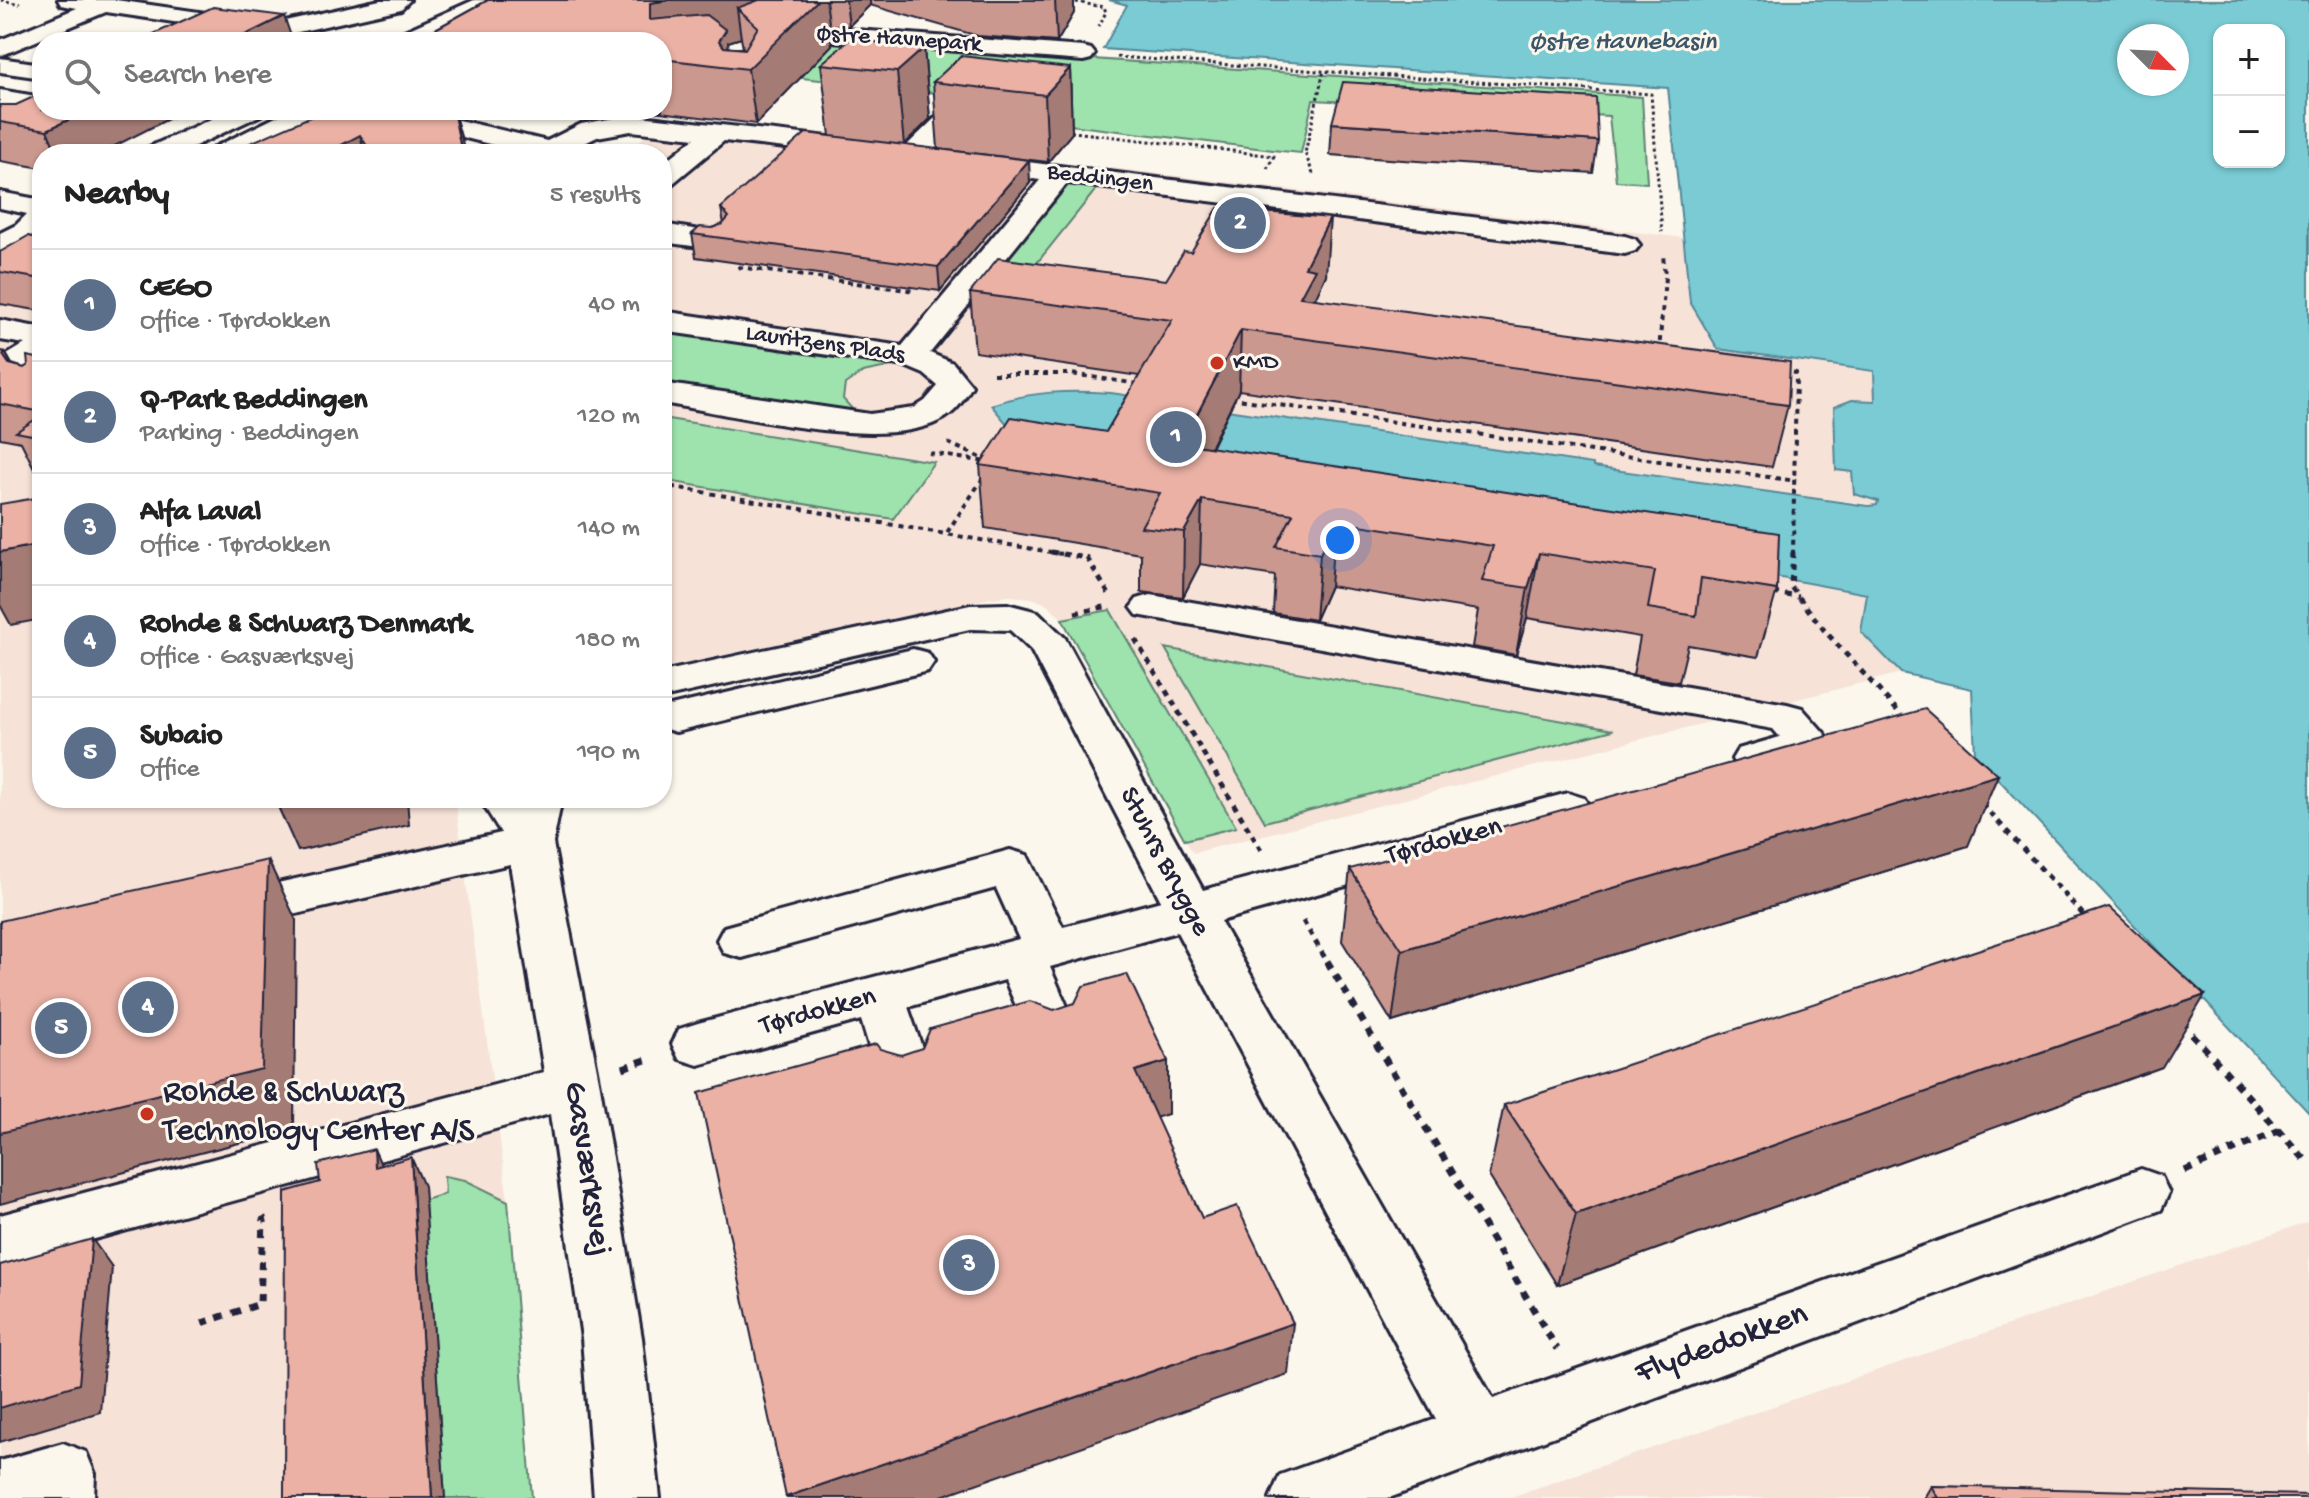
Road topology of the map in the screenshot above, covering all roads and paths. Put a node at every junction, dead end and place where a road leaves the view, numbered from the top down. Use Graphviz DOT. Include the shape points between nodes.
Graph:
graph roads {
  1 [pos="69,0"];
  2 [pos="468,0"];
  3 [pos="1064,0"];
  4 [pos="410,2"];
  5 [pos="117,4"];
  6 [pos="502,5"];
  7 [pos="826,12"];
  8 [pos="0,23"];
  9 [pos="276,30"];
  10 [pos="101,31"];
  11 [pos="34,32"];
  12 [pos="47,32"];
  13 [pos="81,32"];
  14 [pos="290,32"];
  15 [pos="411,32"];
  16 [pos="425,32"];
  17 [pos="461,32"];
  18 [pos="789,32"];
  19 [pos="32,38"];
  20 [pos="765,44"];
  21 [pos="1008,48"];
  22 [pos="0,49"];
  23 [pos="1083,54"];
  24 [pos="0,65"];
  25 [pos="32,70"];
  26 [pos="1324,70"];
  27 [pos="0,98"];
  28 [pos="32,111"];
  29 [pos="230,120"];
  30 [pos="248,120"];
  31 [pos="489,120"];
  32 [pos="317,124"];
  33 [pos="714,124"];
  34 [pos="1059,130"];
  35 [pos="178,144"];
  36 [pos="204,144"];
  37 [pos="253,144"];
  38 [pos="381,144"];
  39 [pos="516,144"];
  40 [pos="581,144"];
  41 [pos="586,144"];
  42 [pos="913,155"];
  43 [pos="672,168"];
  44 [pos="1060,174"];
  45 [pos="1313,175"];
  46 [pos="1250,198"];
  47 [pos="0,200"];
  48 [pos="29,223"];
  49 [pos="1662,231"];
  50 [pos="672,237"];
  51 [pos="1625,245"];
  52 [pos="672,247"];
  53 [pos="1663,247"];
  54 [pos="714,252"];
  55 [pos="0,262"];
  56 [pos="961,298"];
  57 [pos="672,322"];
  58 [pos="0,330"];
  59 [pos="32,336"];
  60 [pos="1659,353"];
  61 [pos="32,354"];
  62 [pos="910,357"];
  63 [pos="1781,370"];
  64 [pos="0,373"];
  65 [pos="948,374"];
  66 [pos="1151,386"];
  67 [pos="672,395"];
  68 [pos="1229,397"];
  69 [pos="899,422"];
  70 [pos="993,463"];
  71 [pos="1796,481"];
  72 [pos="672,487"];
  73 [pos="946,534"];
  74 [pos="1768,592"];
  75 [pos="1799,597"];
  76 [pos="1151,607"];
  77 [pos="1035,626"];
  78 [pos="913,662"];
  79 [pos="672,700"];
  80 [pos="672,701"];
  81 [pos="1909,723"];
  82 [pos="1720,768"];
  83 [pos="1972,793"];
  84 [pos="1600,800"];
  85 [pos="524,813"];
  86 [pos="1190,911"];
  87 [pos="2089,921"];
  88 [pos="185,922"];
  89 [pos="742,940"];
  90 [pos="1035,953"];
  91 [pos="879,995"];
  92 [pos="2174,1014"];
  93 [pos="1056,1041"];
  94 [pos="698,1044"];
  95 [pos="908,1085"];
  96 [pos="573,1086"];
  97 [pos="2280,1130"];
  98 [pos="2309,1164"];
  99 [pos="2141,1193"];
  100 [pos="263,1220"];
  101 [pos="0,1240"];
  102 [pos="202,1323"];
  103 [pos="1478,1434"];
  104 [pos="0,1493"];
  105 [pos="61,1498"];
  106 [pos="627,1498"];
  107 [pos="1303,1498"];
  1 -- 5 [label="street"];
  2 -- 4 [label="street"];
  3 -- 23 [label="path" via="1104,7 1106,12"];
  4 -- 9 [label="street"];
  4 -- 15 [label="street"];
  5 -- 9 [label="street"];
  5 -- 12 [label="street"];
  6 -- 16 [label="street"];
  6 -- 17 [label="street"];
  7 -- 18 [label="street, Østre Havnepark"];
  8 -- 11 [label="street"];
  9 -- 14 [label="street"];
  10 -- 13 [label="street"];
  18 -- 20 [label="street, Østre Havnepark"];
  18 -- 21 [label="street, Østre Havnepark"];
  19 -- 22 [label="street"];
  21 -- 23 [label="street, Østre Havnepark"];
  21 -- 42 [label="street, Østre Havnepark" via="1005,61"];
  23 -- 26 [label="path"];
  24 -- 25 [label="street"];
  26 -- 45 [label="path" via="1305,153"];
  26 -- 49 [label="path" via="1651,94"];
  27 -- 28 [label="street"];
  29 -- 35 [label="street"];
  30 -- 36 [label="street"];
  31 -- 40 [label="street, Beddingen"];
  32 -- 37 [label="street"];
  33 -- 41 [label="street, Beddingen" via="606,126"];
  33 -- 42 [label="street, Beddingen"];
  33 -- 43 [label="street"];
  34 -- 46 [label="path" via="1274,156"];
  38 -- 39 [label="street" via="434,136 450,126"];
  42 -- 44 [label="street, Beddingen"];
  44 -- 46 [label="street, Beddingen"];
  44 -- 56 [label="street"];
  46 -- 51 [label="street, Beddingen"];
  47 -- 48 [label="street"];
  48 -- 55 [label="street"];
  50 -- 54 [label="street"];
  52 -- 54 [label="street"];
  53 -- 60 [label="path"];
  54 -- 56 [label="path"];
  56 -- 62 [label="street"];
  57 -- 62 [label="street, Lauritzens Plads"];
  58 -- 59 [label="street"];
  61 -- 64 [label="street"];
  62 -- 65 [label="street, Lauritzens Plads"];
  63 -- 71 [label="path" via="1796,373"];
  65 -- 66 [label="path" via="1072,374"];
  65 -- 69 [label="street" via="955,386 949,400 933,412"];
  67 -- 69 [label="street" via="856,424"];
  68 -- 71 [label="path"];
  69 -- 70 [label="path"];
  71 -- 75 [label="path" via="1791,587"];
  72 -- 73 [label="path"];
  74 -- 75 [label="path"];
  75 -- 81 [label="path"];
  76 -- 77 [label="path" via="1137,599"];
  76 -- 82 [label="street" via="1787,718 1811,743"];
  77 -- 79 [label="street" via="1015,615 970,617"];
  77 -- 86 [label="street, Stuhrs Brygge"];
  78 -- 80 [label="street"];
  83 -- 87 [label="path"];
  84 -- 86 [label="street, Tørdokken"];
  85 -- 88 [label="street"];
  85 -- 96 [label="street, Gasværksvej"];
  86 -- 90 [label="street, Tørdokken"];
  86 -- 103 [label="street, Stuhrs Brygge"];
  89 -- 90 [label="street" via="1010,867"];
  90 -- 91 [label="street, Tørdokken"];
  90 -- 93 [label="street"];
  91 -- 94 [label="street, Tørdokken"];
  91 -- 95 [label="street"];
  92 -- 97 [label="path"];
  94 -- 96 [label="path"];
  96 -- 101 [label="street"];
  96 -- 106 [label="street, Gasværksvej" via="612,1338"];
  97 -- 98 [label="path"];
  97 -- 99 [label="path"];
  99 -- 103 [label="street, Flydedokken"];
  100 -- 102 [label="path" via="260,1304"];
  103 -- 107 [label="street, Flydedokken"];
  104 -- 105 [label="street" via="63,1474"];
}
